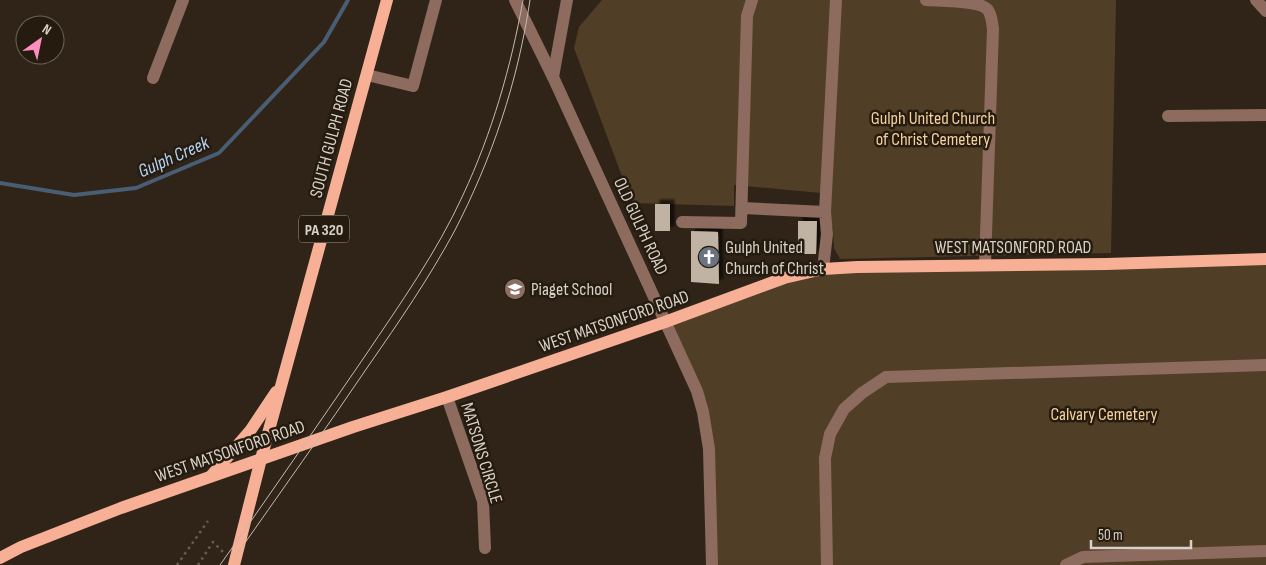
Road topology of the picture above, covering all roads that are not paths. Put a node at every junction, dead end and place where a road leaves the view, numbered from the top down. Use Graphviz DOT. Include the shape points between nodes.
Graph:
graph roads {
  1 [pos="183,0"];
  2 [pos="387,0"];
  3 [pos="436,0"];
  4 [pos="515,0"];
  5 [pos="567,0"];
  6 [pos="752,0"];
  7 [pos="836,0"];
  8 [pos="926,0"];
  9 [pos="1256,0"];
  10 [pos="1266,11"];
  11 [pos="367,75"];
  12 [pos="553,77"];
  13 [pos="153,78"];
  14 [pos="1266,114"];
  15 [pos="1168,116"];
  16 [pos="742,208"];
  17 [pos="825,212"];
  18 [pos="682,222"];
  19 [pos="1266,259"];
  20 [pos="985,264"];
  21 [pos="823,269"];
  22 [pos="666,322"];
  23 [pos="1266,366"];
  24 [pos="283,381"];
  25 [pos="447,397"];
  26 [pos="261,459"];
  27 [pos="211,476"];
  28 [pos="485,548"];
  29 [pos="1266,551"];
  30 [pos="0,558"];
  31 [pos="234,565"];
  32 [pos="712,565"];
  33 [pos="827,565"];
  34 [pos="1066,565"];
  1 -- 13 [label="street"];
  2 -- 11 [label="main road, SOUTH GULPH ROAD / PA 320"];
  3 -- 11 [label="street" via="413,86"];
  4 -- 12 [label="street, OLD GULPH ROAD"];
  5 -- 12 [label="street"];
  6 -- 16 [label="street" via="748,16"];
  7 -- 17 [label="street"];
  8 -- 20 [label="street" via="980,3 988,8 991,17"];
  9 -- 10 [label="street"];
  11 -- 24 [label="main road, SOUTH GULPH ROAD / PA 320"];
  12 -- 22 [label="street, OLD GULPH ROAD"];
  14 -- 15 [label="street"];
  16 -- 17 [label="street"];
  16 -- 18 [label="street" via="741,223"];
  17 -- 21 [label="street" via="827,234"];
  19 -- 20 [label="main road, WEST MATSONFORD ROAD"];
  20 -- 21 [label="main road, WEST MATSONFORD ROAD"];
  21 -- 22 [label="main road, WEST MATSONFORD ROAD" via="784,278"];
  22 -- 25 [label="main road, WEST MATSONFORD ROAD"];
  22 -- 32 [label="street, OLD GULPH ROAD" via="703,412 709,448"];
  23 -- 33 [label="street" via="886,377 844,409 830,434 825,458"];
  24 -- 26 [label="main road, SOUTH GULPH ROAD / PA 320"];
  24 -- 27 [label="main road" via="250,432"];
  25 -- 26 [label="main road, WEST MATSONFORD ROAD"];
  25 -- 28 [label="street, MATSONS CIRCLE" via="483,501"];
  26 -- 27 [label="main road, WEST MATSONFORD ROAD"];
  26 -- 31 [label="main road, PA 320"];
  27 -- 30 [label="main road, WEST MATSONFORD ROAD" via="21,546"];
  29 -- 34 [label="street" via="1083,557"];
}
